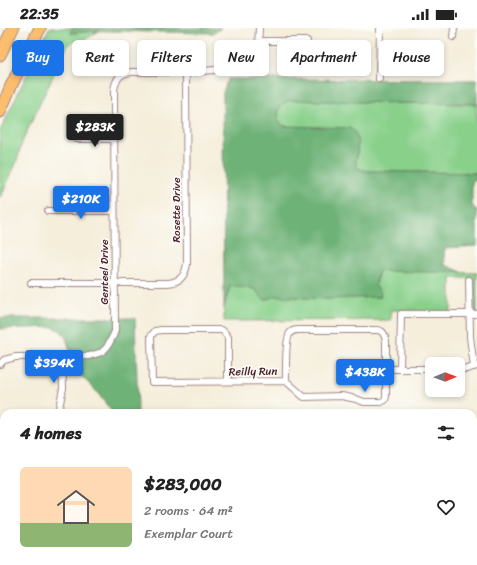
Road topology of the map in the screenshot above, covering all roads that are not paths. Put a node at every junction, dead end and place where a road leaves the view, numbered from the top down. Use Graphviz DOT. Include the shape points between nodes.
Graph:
graph roads {
  1 [pos="13,28"];
  2 [pos="40,28"];
  3 [pos="259,28"];
  4 [pos="380,28"];
  5 [pos="454,28"];
  6 [pos="453,37"];
  7 [pos="259,40"];
  8 [pos="0,55"];
  9 [pos="137,72"];
  10 [pos="186,76"];
  11 [pos="379,79"];
  12 [pos="0,112"];
  13 [pos="76,139"];
  14 [pos="114,139"];
  15 [pos="48,211"];
  16 [pos="114,211"];
  17 [pos="469,280"];
  18 [pos="31,283"];
  19 [pos="114,283"];
  20 [pos="469,314"];
  21 [pos="477,314"];
  22 [pos="62,356"];
  23 [pos="0,364"];
  24 [pos="476,366"];
  25 [pos="386,369"];
  26 [pos="400,369"];
  27 [pos="465,369"];
  28 [pos="425,370"];
  29 [pos="228,381"];
  30 [pos="286,381"];
  31 [pos="59,409"];
  1 -- 8 [label="highway"];
  2 -- 12 [label="highway"];
  3 -- 7 [label="street"];
  4 -- 11 [label="street"];
  5 -- 6 [label="street"];
  9 -- 14 [label="street, Genteel Drive" via="125,73 115,83"];
  10 -- 19 [label="street, Rosette Drive" via="187,264 184,274 182,278 173,282"];
  13 -- 14 [label="street"];
  14 -- 16 [label="street, Genteel Drive"];
  15 -- 16 [label="street"];
  16 -- 19 [label="street, Genteel Drive"];
  17 -- 20 [label="street"];
  18 -- 19 [label="street"];
  19 -- 22 [label="street, Genteel Drive" via="115,331 107,347 102,352 89,356"];
  20 -- 21 [label="street"];
  20 -- 24 [label="street"];
  20 -- 26 [label="street" via="401,314"];
  22 -- 23 [label="street, Genteel Drive" via="16,357 4,360"];
  22 -- 31 [label="street" via="63,388"];
  24 -- 27 [label="street"];
  25 -- 26 [label="street"];
  25 -- 30 [label="street, Reilly Run" via="386,396 381,402 364,402 342,396 304,397"];
  25 -- 30 [label="street" via="386,341 381,331 299,330 289,334 287,341"];
  26 -- 28 [label="street"];
  29 -- 29 [label="street, Reilly Run" via="152,382 151,336 155,331 161,330 222,330 228,337"];
  29 -- 30 [label="street, Reilly Run"];
}
